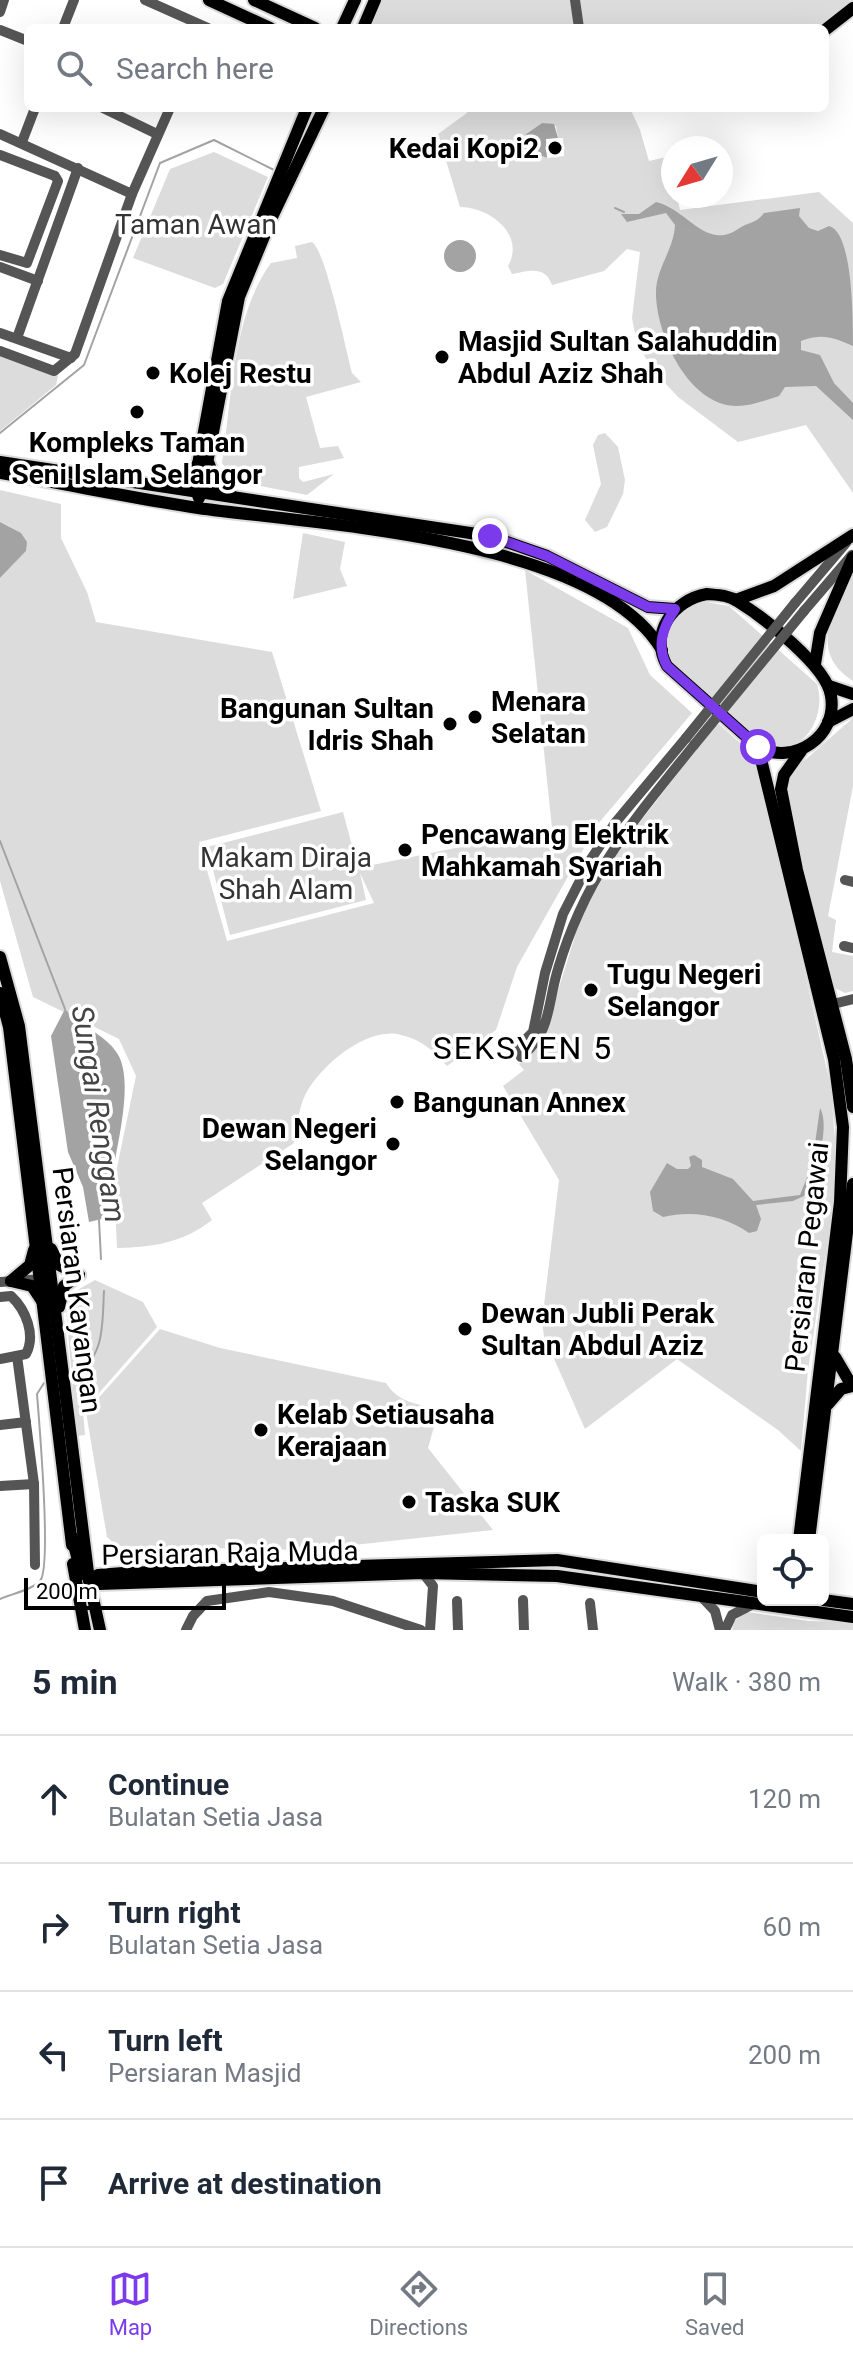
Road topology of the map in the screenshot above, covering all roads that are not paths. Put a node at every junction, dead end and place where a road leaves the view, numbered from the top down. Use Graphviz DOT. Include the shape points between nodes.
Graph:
graph roads {
  1 [pos="74,0"];
  2 [pos="145,0"];
  3 [pos="209,0"];
  4 [pos="254,0"];
  5 [pos="355,0"];
  6 [pos="375,0"];
  7 [pos="575,0"];
  8 [pos="853,8"];
  9 [pos="348,13"];
  10 [pos="68,24"];
  11 [pos="199,24"];
  12 [pos="261,24"];
  13 [pos="308,24"];
  14 [pos="336,24"];
  15 [pos="344,24"];
  16 [pos="365,24"];
  17 [pos="578,24"];
  18 [pos="829,27"];
  19 [pos="0,30"];
  20 [pos="24,39"];
  21 [pos="33,112"];
  22 [pos="111,112"];
  23 [pos="168,112"];
  24 [pos="305,112"];
  25 [pos="322,112"];
  26 [pos="0,134"];
  27 [pos="157,134"];
  28 [pos="22,142"];
  29 [pos="0,155"];
  30 [pos="78,168"];
  31 [pos="132,194"];
  32 [pos="50,206"];
  33 [pos="63,211"];
  34 [pos="39,233"];
  35 [pos="53,239"];
  36 [pos="0,255"];
  37 [pos="0,267"];
  38 [pos="38,281"];
  39 [pos="234,298"];
  40 [pos="0,333"];
  41 [pos="17,338"];
  42 [pos="0,351"];
  43 [pos="71,358"];
  44 [pos="0,462"];
  45 [pos="203,462"];
  46 [pos="0,473"];
  47 [pos="159,486"];
  48 [pos="197,494"];
  49 [pos="235,498"];
  50 [pos="151,499"];
  51 [pos="270,516"];
  52 [pos="853,535"];
  53 [pos="853,555"];
  54 [pos="736,600"];
  55 [pos="799,607"];
  56 [pos="675,609"];
  57 [pos="662,650"];
  58 [pos="815,664"];
  59 [pos="829,686"];
  60 [pos="853,694"];
  61 [pos="853,709"];
  62 [pos="828,722"];
  63 [pos="758,747"];
  64 [pos="801,751"];
  65 [pos="0,957"];
  66 [pos="0,993"];
  67 [pos="853,999"];
  68 [pos="833,1004"];
  69 [pos="518,1053"];
  70 [pos="853,1107"];
  71 [pos="853,1184"];
  72 [pos="41,1238"];
  73 [pos="46,1279"];
  74 [pos="5,1281"];
  75 [pos="5,1297"];
  76 [pos="45,1308"];
  77 [pos="58,1330"];
  78 [pos="834,1354"];
  79 [pos="22,1355"];
  80 [pos="0,1359"];
  81 [pos="824,1382"];
  82 [pos="853,1386"];
  83 [pos="827,1407"];
  84 [pos="26,1422"];
  85 [pos="0,1425"];
  86 [pos="34,1484"];
  87 [pos="0,1486"];
  88 [pos="800,1534"];
  89 [pos="810,1534"];
  90 [pos="72,1537"];
  91 [pos="86,1549"];
  92 [pos="562,1560"];
  93 [pos="35,1565"];
  94 [pos="423,1573"];
  95 [pos="444,1573"];
  96 [pos="561,1577"];
  97 [pos="122,1578"];
  98 [pos="89,1580"];
  99 [pos="433,1586"];
  100 [pos="757,1590"];
  101 [pos="699,1595"];
  102 [pos="523,1600"];
  103 [pos="457,1601"];
  104 [pos="829,1601"];
  105 [pos="590,1603"];
  106 [pos="755,1604"];
  107 [pos="853,1604"];
  108 [pos="801,1606"];
  109 [pos="97,1616"];
  110 [pos="853,1617"];
  111 [pos="87,1630"];
  112 [pos="100,1630"];
  113 [pos="186,1630"];
  114 [pos="421,1630"];
  115 [pos="430,1630"];
  116 [pos="458,1630"];
  117 [pos="524,1630"];
  118 [pos="593,1630"];
  119 [pos="723,1630"];
  1 -- 10 [label="street"];
  2 -- 11 [label="street"];
  3 -- 12 [label="main road"];
  4 -- 13 [label="main road"];
  5 -- 9 [label="main road"];
  6 -- 16 [label="main road"];
  7 -- 17 [label="street"];
  8 -- 18 [label="main road"];
  9 -- 14 [label="main road"];
  9 -- 15 [label="main road"];
  19 -- 20 [label="street"];
  21 -- 28 [label="street"];
  22 -- 27 [label="street"];
  23 -- 27 [label="street"];
  24 -- 39 [label="main road"];
  25 -- 39 [label="main road"];
  26 -- 28 [label="street"];
  27 -- 31 [label="street"];
  28 -- 30 [label="street"];
  29 -- 32 [label="street" via="58,178"];
  30 -- 31 [label="street"];
  30 -- 33 [label="street"];
  31 -- 43 [label="street"];
  32 -- 33 [label="street"];
  32 -- 34 [label="street"];
  33 -- 35 [label="street"];
  34 -- 35 [label="street"];
  34 -- 36 [label="street" via="26,264"];
  35 -- 38 [label="street"];
  37 -- 38 [label="street"];
  38 -- 41 [label="street"];
  39 -- 45 [label="main road"];
  40 -- 41 [label="street"];
  41 -- 43 [label="street"];
  42 -- 43 [label="street" via="54,371"];
  44 -- 47 [label="main road"];
  45 -- 47 [label="main road" via="184,479"];
  45 -- 48 [label="main road"];
  45 -- 49 [label="main road" via="216,483"];
  46 -- 50 [label="main road"];
  47 -- 48 [label="main road"];
  48 -- 49 [label="main road"];
  48 -- 50 [label="main road" via="183,500"];
  48 -- 51 [label="main road" via="204,504"];
  49 -- 56 [label="main road" via="490,536 547,556 648,607"];
  50 -- 51 [label="main road"];
  51 -- 57 [label="main road" via="473,547 527,562 635,615"];
  52 -- 54 [label="main road" via="774,586"];
  52 -- 55 [label="street"];
  53 -- 55 [label="street"];
  53 -- 58 [label="main road" via="820,633"];
  54 -- 56 [label="main road" via="707,594"];
  54 -- 58 [label="main road"];
  55 -- 69 [label="street, bridge" via="690,742 587,889 558,969 541,1039"];
  56 -- 57 [label="main road" via="665,623"];
  57 -- 63 [label="main road" via="674,675"];
  58 -- 59 [label="main road"];
  59 -- 60 [label="main road"];
  59 -- 62 [label="main road"];
  61 -- 62 [label="main road, Persiaran Pegawai"];
  62 -- 64 [label="main road, Persiaran Pegawai"];
  63 -- 64 [label="main road" via="776,754"];
  63 -- 81 [label="main road, Persiaran Pegawai" via="834,1059 843,1127"];
  64 -- 68 [label="main road, Persiaran Pegawai" via="781,789"];
  65 -- 72 [label="main road, Persiaran Kayangan" via="19,1026"];
  66 -- 72 [label="main road, Persiaran Kayangan"];
  67 -- 68 [label="street"];
  68 -- 70 [label="main road, Persiaran Pegawai"];
  71 -- 78 [label="main road, Persiaran Pegawai"];
  72 -- 73 [label="main road, Persiaran Kayangan"];
  72 -- 74 [label="main road" via="30,1265"];
  72 -- 77 [label="main road" via="59,1265 79,1275 64,1286"];
  73 -- 74 [label="street"];
  73 -- 76 [label="main road, Persiaran Kayangan"];
  73 -- 77 [label="main road, Persiaran Kayangan"];
  74 -- 76 [label="main road" via="32,1286"];
  75 -- 79 [label="street" via="27,1317 30,1346"];
  76 -- 90 [label="main road, Persiaran Kayangan"];
  77 -- 91 [label="main road, Persiaran Kayangan"];
  78 -- 81 [label="main road, Persiaran Pegawai"];
  78 -- 82 [label="main road"];
  79 -- 80 [label="street"];
  79 -- 84 [label="street"];
  81 -- 82 [label="street"];
  81 -- 83 [label="main road, Persiaran Pegawai"];
  81 -- 88 [label="main road, Persiaran Pegawai"];
  82 -- 83 [label="main road" via="835,1394"];
  83 -- 89 [label="main road, Persiaran Pegawai"];
  84 -- 85 [label="street"];
  84 -- 86 [label="street"];
  86 -- 87 [label="street"];
  86 -- 93 [label="street"];
  90 -- 98 [label="main road" via="78,1565"];
  90 -- 111 [label="main road, Persiaran Kayangan" via="73,1569"];
  91 -- 97 [label="main road" via="98,1565"];
  91 -- 98 [label="main road, Persiaran Kayangan"];
  92 -- 96 [label="main road"];
  92 -- 97 [label="main road, Persiaran Raja Muda"];
  92 -- 100 [label="main road, Persiaran Raja Muda"];
  94 -- 95 [label="main road, Persiaran Raja Muda"];
  94 -- 97 [label="main road, Persiaran Raja Muda"];
  94 -- 99 [label="street"];
  95 -- 96 [label="main road, Persiaran Raja Muda"];
  95 -- 99 [label="street"];
  96 -- 101 [label="main road, Persiaran Raja Muda"];
  97 -- 98 [label="main road, Persiaran Raja Muda" via="98,1575"];
  97 -- 109 [label="main road" via="102,1597"];
  98 -- 109 [label="main road, Persiaran Kayangan"];
  98 -- 111 [label="main road" via="83,1594"];
  99 -- 115 [label="street"];
  101 -- 106 [label="main road, Persiaran Raja Muda"];
  101 -- 119 [label="street" via="715,1611"];
  102 -- 117 [label="street"];
  103 -- 116 [label="street"];
  104 -- 107 [label="main road"];
  105 -- 118 [label="street"];
  106 -- 119 [label="street" via="732,1615"];
  108 -- 110 [label="main road, Persiaran Raja Muda"];
  109 -- 112 [label="main road, Persiaran Kayangan"];
  113 -- 114 [label="street" via="204,1603 269,1592 333,1601"];
}
